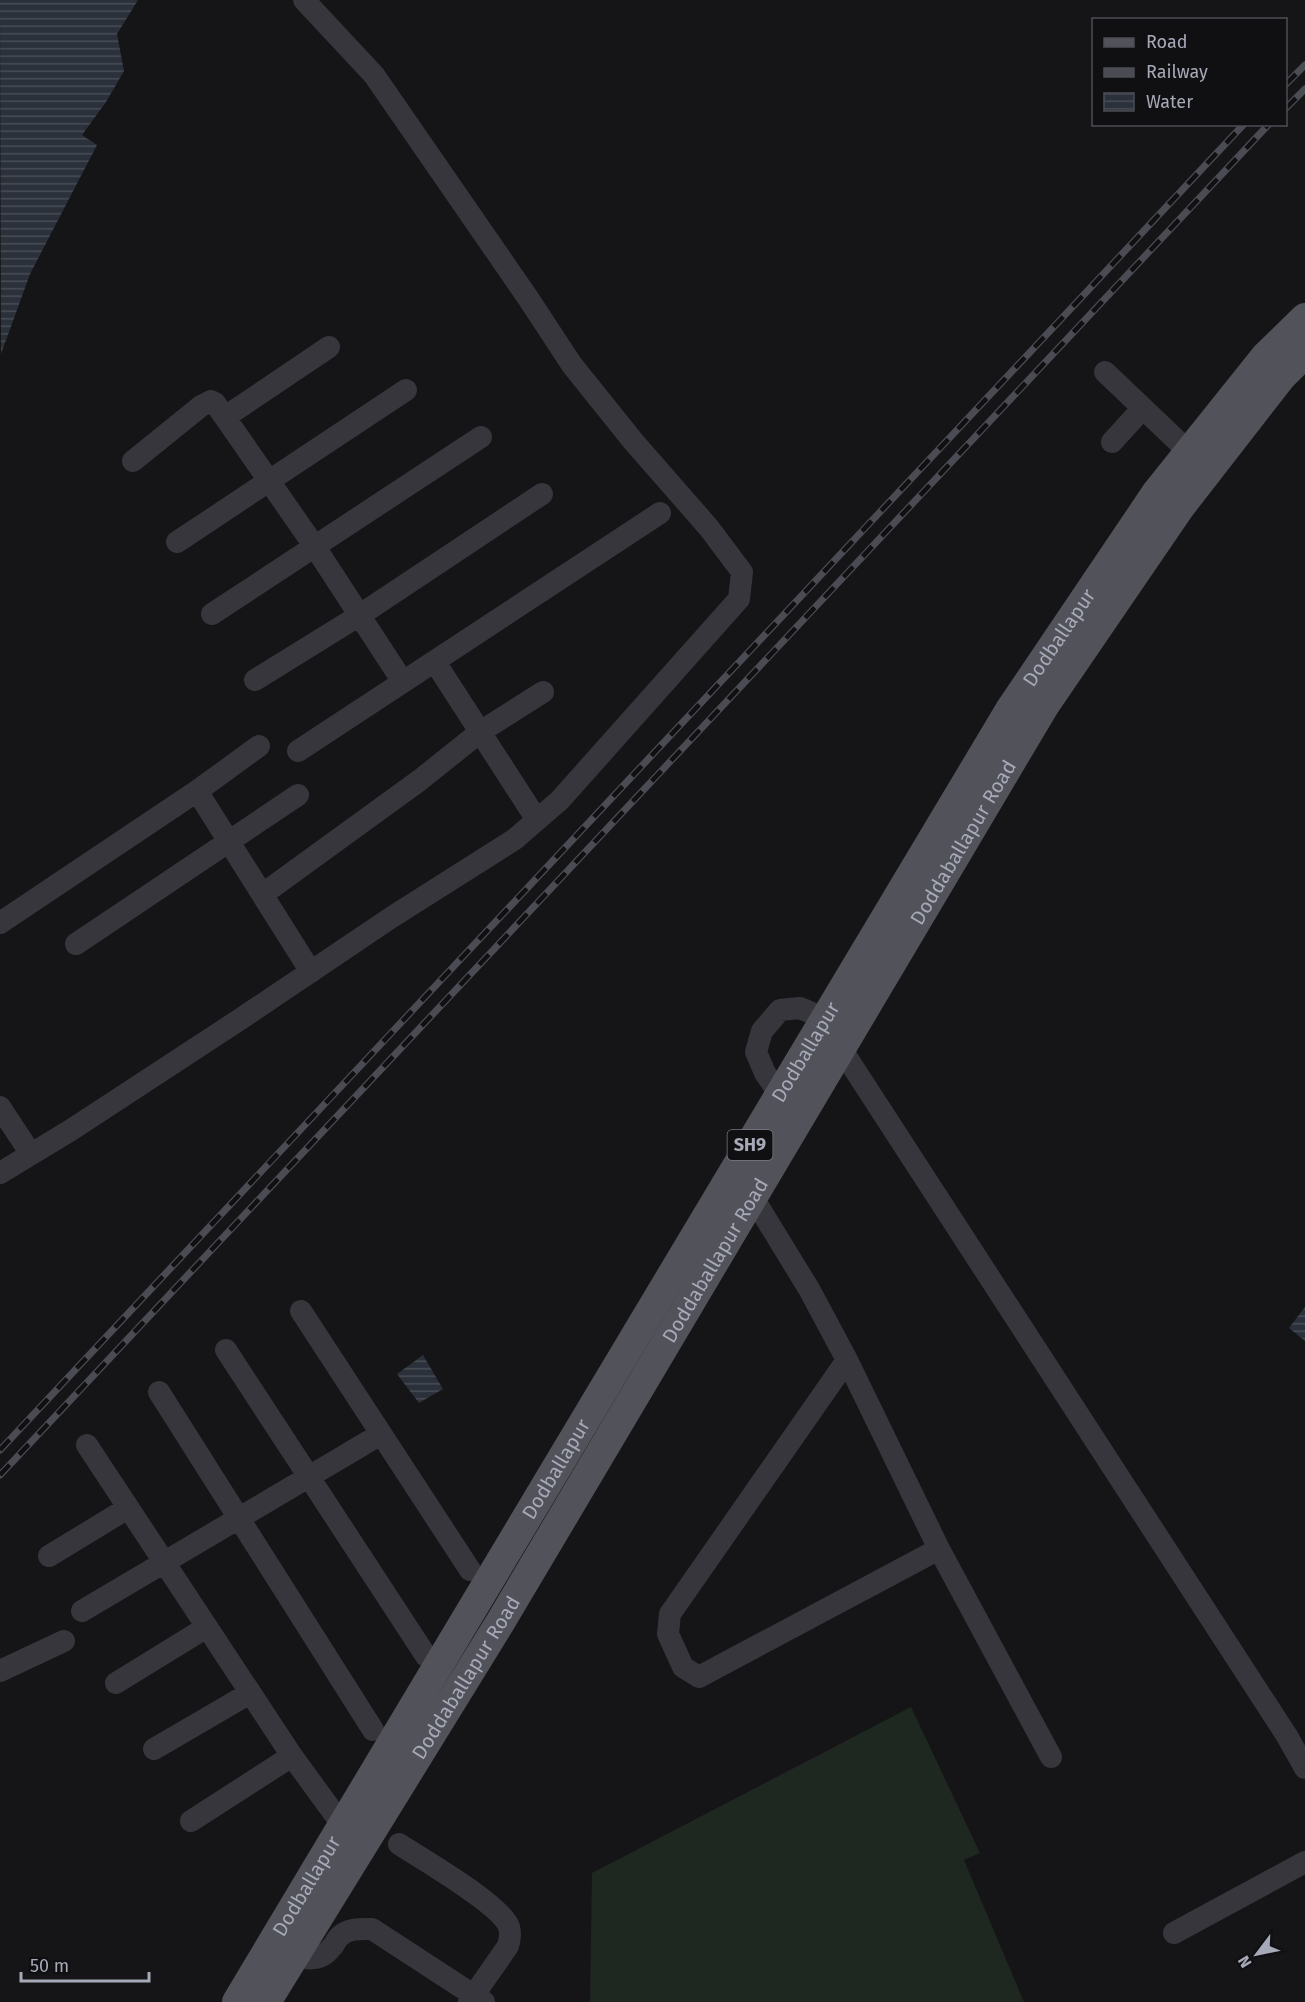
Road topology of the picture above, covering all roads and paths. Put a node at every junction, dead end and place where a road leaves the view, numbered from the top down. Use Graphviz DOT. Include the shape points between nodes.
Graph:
graph roads {
  1 [pos="304,0"];
  2 [pos="1305,318"];
  3 [pos="329,347"];
  4 [pos="1305,353"];
  5 [pos="1105,372"];
  6 [pos="406,390"];
  7 [pos="1143,408"];
  8 [pos="225,417"];
  9 [pos="481,437"];
  10 [pos="1112,442"];
  11 [pos="1189,452"];
  12 [pos="134,460"];
  13 [pos="270,480"];
  14 [pos="542,494"];
  15 [pos="660,513"];
  16 [pos="177,542"];
  17 [pos="315,547"];
  18 [pos="212,614"];
  19 [pos="360,615"];
  20 [pos="435,662"];
  21 [pos="255,680"];
  22 [pos="402,682"];
  23 [pos="543,692"];
  24 [pos="480,732"];
  25 [pos="259,746"];
  26 [pos="298,751"];
  27 [pos="197,791"];
  28 [pos="298,795"];
  29 [pos="537,820"];
  30 [pos="228,840"];
  31 [pos="263,894"];
  32 [pos="0,923"];
  33 [pos="76,944"];
  34 [pos="311,972"];
  35 [pos="826,1019"];
  36 [pos="840,1047"];
  37 [pos="780,1095"];
  38 [pos="0,1107"];
  39 [pos="31,1154"];
  40 [pos="0,1173"];
  41 [pos="752,1196"];
  42 [pos="301,1311"];
  43 [pos="226,1350"];
  44 [pos="847,1360"];
  45 [pos="159,1392"];
  46 [pos="381,1434"];
  47 [pos="87,1445"];
  48 [pos="309,1477"];
  49 [pos="128,1508"];
  50 [pos="238,1518"];
  51 [pos="939,1549"];
  52 [pos="49,1556"];
  53 [pos="164,1562"];
  54 [pos="470,1570"];
  55 [pos="82,1611"];
  56 [pos="207,1627"];
  57 [pos="64,1641"];
  58 [pos="426,1656"];
  59 [pos="0,1671"];
  60 [pos="116,1683"];
  61 [pos="250,1693"];
  62 [pos="373,1730"];
  63 [pos="154,1749"];
  64 [pos="292,1756"];
  65 [pos="1052,1756"];
  66 [pos="1305,1768"];
  67 [pos="191,1821"];
  68 [pos="343,1826"];
  69 [pos="399,1844"];
  70 [pos="1305,1862"];
  71 [pos="1174,1933"];
  72 [pos="296,1956"];
  73 [pos="476,2000"];
  74 [pos="237,2002"];
  75 [pos="266,2002"];
  1 -- 29 [label="street" via="374,75 572,365 742,572 740,599 560,800"];
  2 -- 11 [label="main road, Dodballapur / SH9" via="1265,357"];
  3 -- 8 [label="street"];
  4 -- 36 [label="main road, Doddaballapur Road / SH9" via="1281,377 1180,507 1044,706"];
  5 -- 7 [label="street"];
  6 -- 13 [label="street"];
  7 -- 10 [label="street"];
  7 -- 11 [label="street"];
  8 -- 12 [label="street" via="215,403 206,403"];
  8 -- 13 [label="street"];
  9 -- 17 [label="street"];
  11 -- 35 [label="main road, Dodballapur / SH9" via="1157,492 1010,710"];
  13 -- 16 [label="street"];
  13 -- 17 [label="street"];
  14 -- 19 [label="street"];
  15 -- 20 [label="street"];
  17 -- 18 [label="street"];
  17 -- 19 [label="street"];
  19 -- 21 [label="street"];
  19 -- 22 [label="street"];
  20 -- 22 [label="street"];
  20 -- 24 [label="street"];
  22 -- 26 [label="street"];
  23 -- 24 [label="street"];
  24 -- 29 [label="street"];
  24 -- 31 [label="street"];
  25 -- 27 [label="street"];
  27 -- 30 [label="street"];
  27 -- 32 [label="street"];
  28 -- 30 [label="street"];
  29 -- 34 [label="street" via="515,839"];
  30 -- 31 [label="street"];
  30 -- 33 [label="street"];
  31 -- 34 [label="street"];
  34 -- 39 [label="street"];
  35 -- 37 [label="main road, Dodballapur / SH9"];
  35 -- 37 [label="street" via="800,1008 780,1010 762,1031 756,1052"];
  36 -- 41 [label="main road, Doddaballapur Road / SH9"];
  36 -- 66 [label="street"];
  37 -- 68 [label="main road, Dodballapur / SH9"];
  38 -- 39 [label="street"];
  39 -- 40 [label="street"];
  41 -- 44 [label="street"];
  41 -- 72 [label="main road, Doddaballapur Road / SH9" via="501,1621"];
  42 -- 46 [label="street"];
  43 -- 48 [label="street"];
  44 -- 51 [label="street"];
  44 -- 51 [label="street" via="670,1614 668,1634 683,1667 699,1677"];
  45 -- 50 [label="street"];
  46 -- 48 [label="street"];
  46 -- 54 [label="street"];
  47 -- 49 [label="street"];
  48 -- 50 [label="street"];
  48 -- 58 [label="street"];
  49 -- 52 [label="street"];
  49 -- 53 [label="street"];
  50 -- 53 [label="street"];
  50 -- 62 [label="street"];
  51 -- 65 [label="street"];
  53 -- 55 [label="street"];
  53 -- 56 [label="street"];
  56 -- 60 [label="street"];
  56 -- 61 [label="street"];
  57 -- 59 [label="street"];
  61 -- 63 [label="street"];
  61 -- 64 [label="street"];
  64 -- 67 [label="street"];
  64 -- 68 [label="street"];
  68 -- 74 [label="main road, Dodballapur / SH9"];
  69 -- 73 [label="street" via="494,1906 504,1917 511,1938"];
  70 -- 71 [label="street"];
  72 -- 73 [label="street" via="318,1958 340,1936 354,1929 372,1929"];
  72 -- 75 [label="main road, Doddaballapur Road / SH9"];
}
